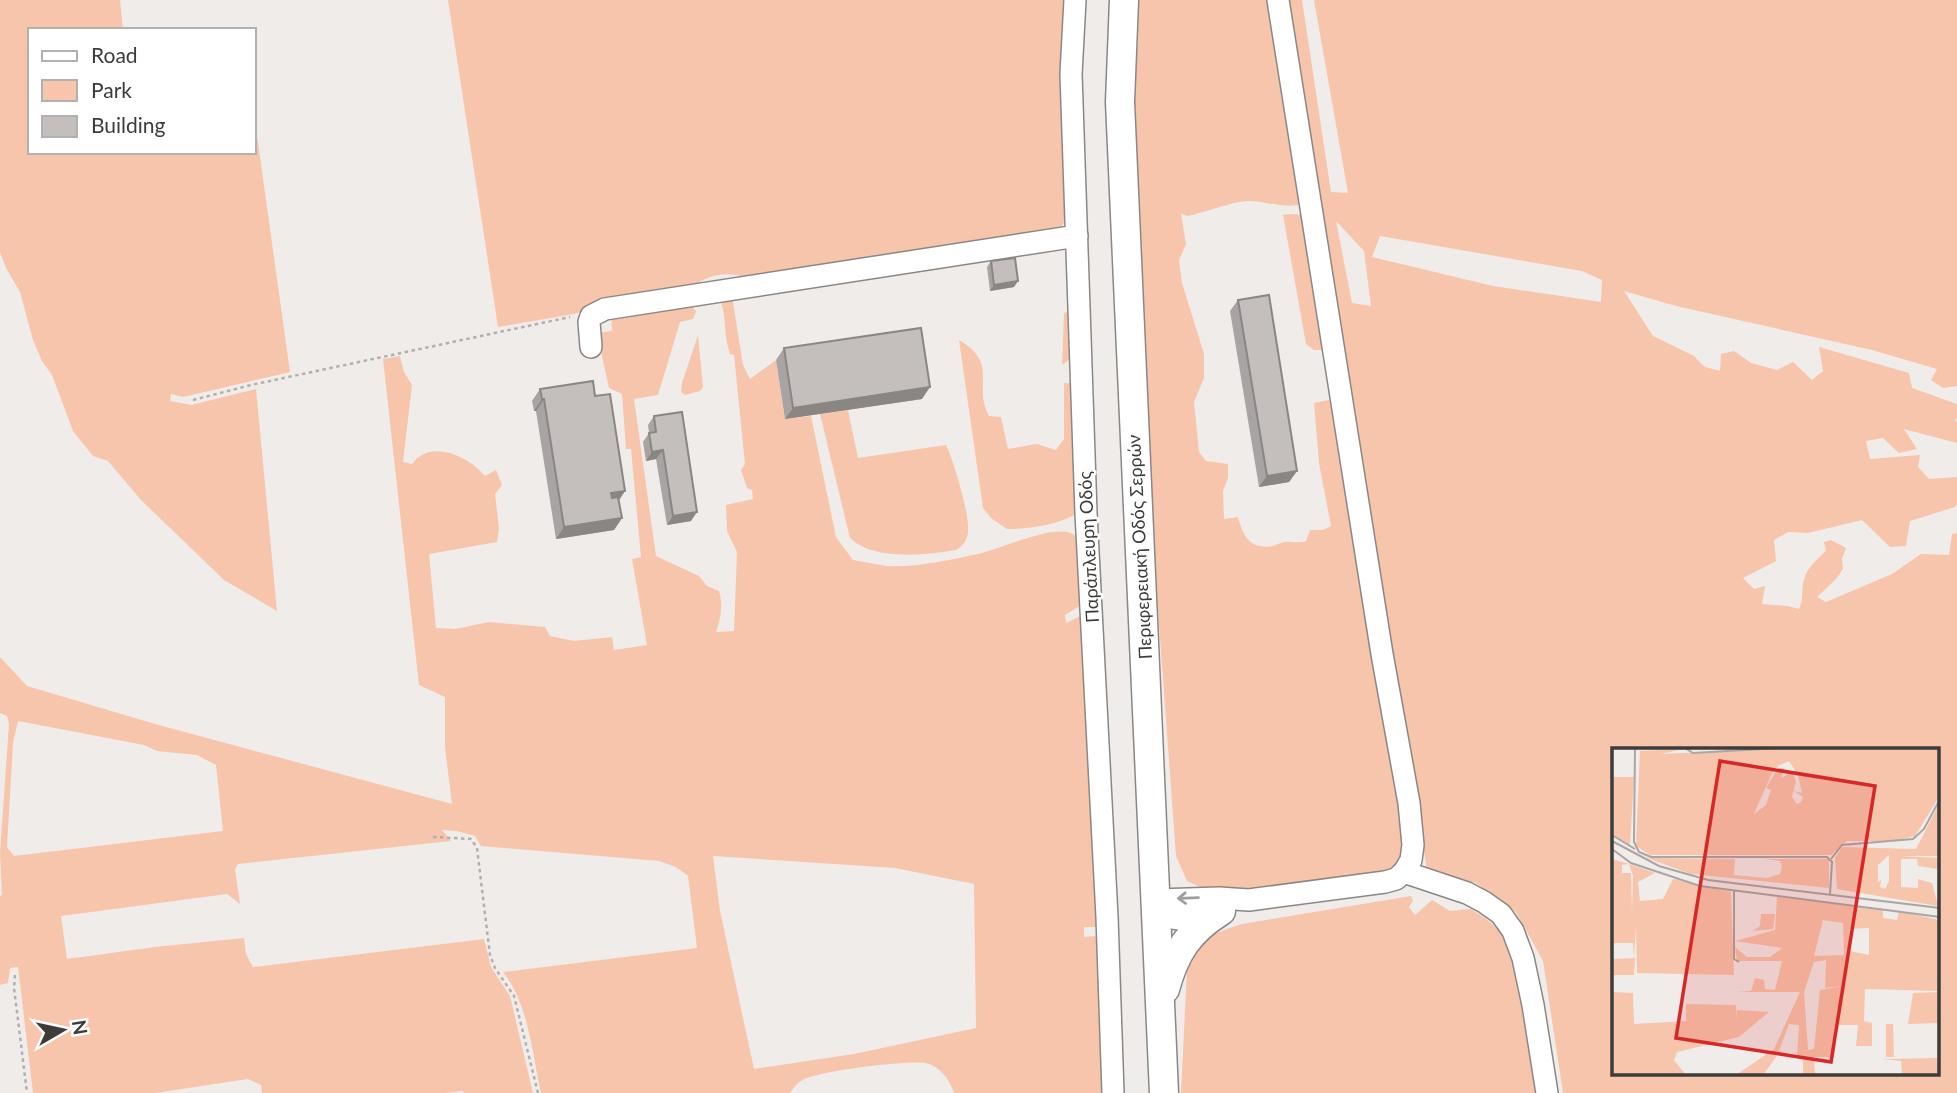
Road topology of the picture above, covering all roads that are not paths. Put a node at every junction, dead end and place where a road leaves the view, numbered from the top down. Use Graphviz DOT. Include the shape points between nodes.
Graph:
graph roads {
  1 [pos="1075,0"];
  2 [pos="1124,0"];
  3 [pos="1278,0"];
  4 [pos="1077,236"];
  5 [pos="591,347"];
  6 [pos="1404,872"];
  7 [pos="1249,900"];
  8 [pos="1157,908"];
  9 [pos="1221,911"];
  10 [pos="1161,1005"];
  11 [pos="1113,1093"];
  12 [pos="1164,1093"];
  13 [pos="1547,1093"];
  1 -- 4 [label="street, Παράπλευρη Οδός" via="1072,74"];
  2 -- 8 [label="main road, Περιφερειακή Οδός Σερρών" via="1120,102"];
  3 -- 6 [label="street" via="1409,803 1413,845"];
  4 -- 5 [label="street" via="605,309 594,313 589,322"];
  4 -- 11 [label="street, Παράπλευρη Οδός"];
  6 -- 7 [label="street" via="1385,882"];
  6 -- 13 [label="street" via="1475,897 1501,914 1513,931 1525,970"];
  7 -- 8 [label="street, one-way"];
  7 -- 9 [label="street"];
  8 -- 9 [label="street" via="1180,919"];
  8 -- 10 [label="main road, Περιφερειακή Οδός Σερρών"];
  9 -- 10 [label="main road" via="1193,931 1183,945"];
  10 -- 12 [label="main road, Περιφερειακή Οδός Σερρών"];
}
